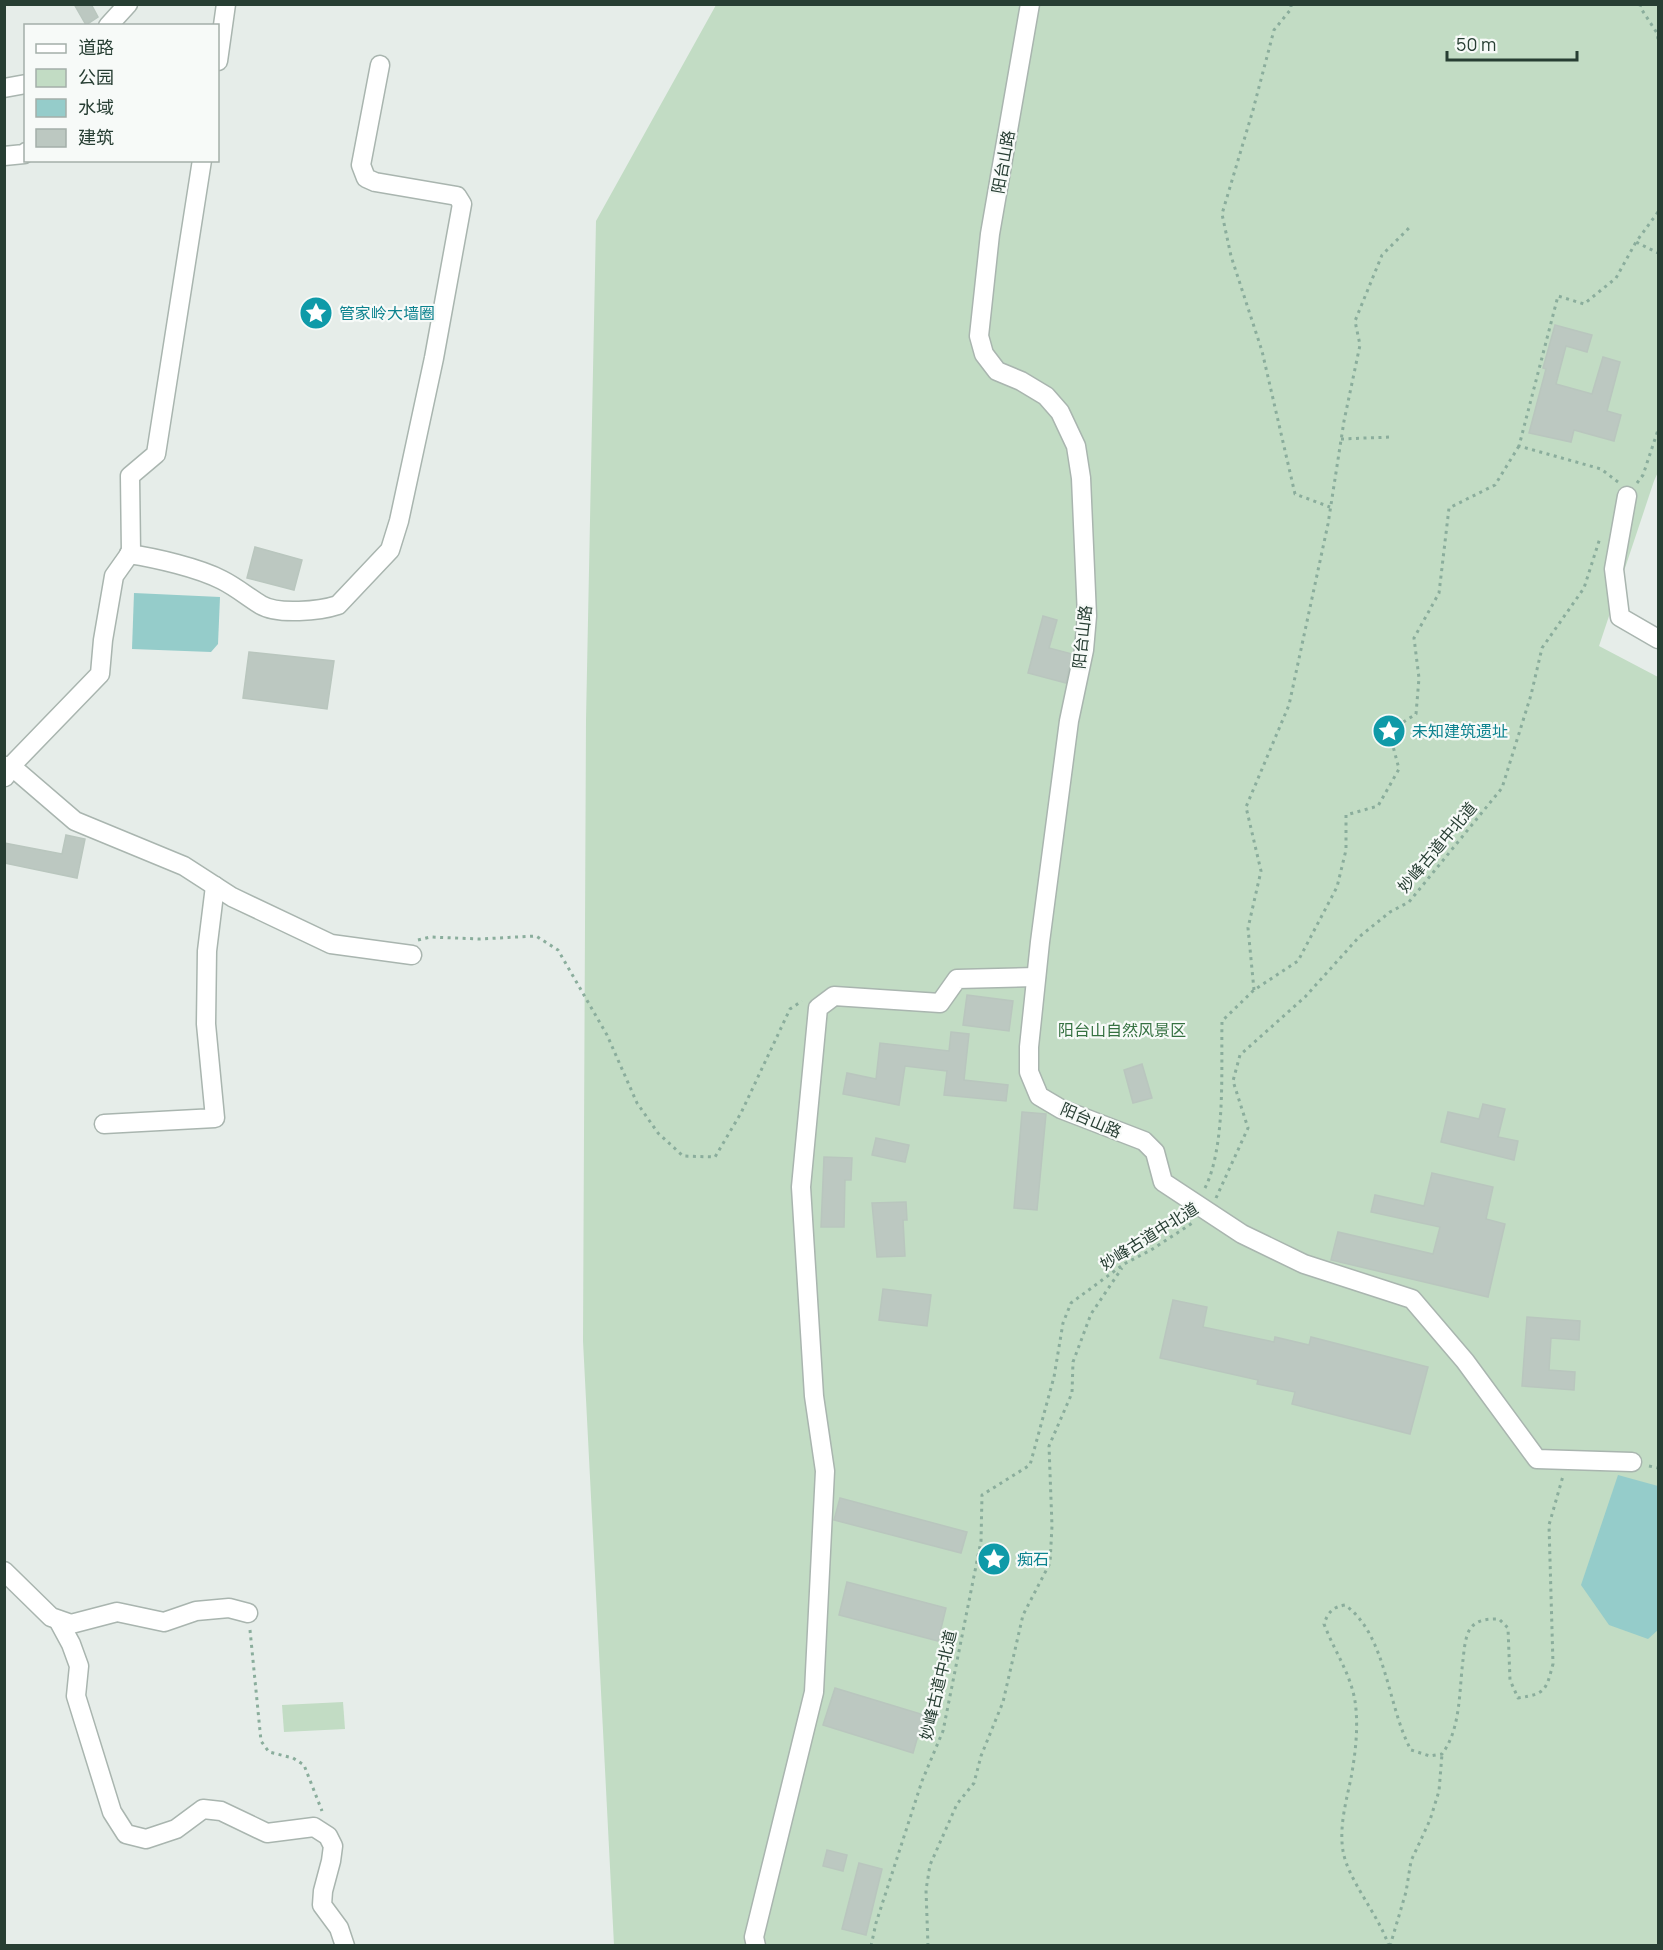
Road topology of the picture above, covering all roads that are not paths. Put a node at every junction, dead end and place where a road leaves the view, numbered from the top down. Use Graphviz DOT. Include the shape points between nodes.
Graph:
graph roads {
  1 [pos="128,4"];
  2 [pos="226,4"];
  3 [pos="1030,4"];
  4 [pos="110,24"];
  5 [pos="219,54"];
  6 [pos="380,65"];
  7 [pos="24,84"];
  8 [pos="4,88"];
  9 [pos="24,154"];
  10 [pos="4,156"];
  11 [pos="202,162"];
  12 [pos="1628,496"];
  13 [pos="129,554"];
  14 [pos="1659,639"];
  15 [pos="7,770"];
  16 [pos="215,886"];
  17 [pos="412,955"];
  18 [pos="1036,978"];
  19 [pos="104,1125"];
  20 [pos="1632,1462"];
  21 [pos="4,1571"];
  22 [pos="248,1613"];
  23 [pos="58,1620"];
  24 [pos="345,1946"];
  25 [pos="756,1946"];
  1 -- 4 [label="street"];
  2 -- 5 [label="street"];
  3 -- 18 [label="street, 阳台山路" via="990,234 979,336 984,354 997,371 1046,396 1060,412 1076,446 1087,616 1069,721"];
  6 -- 13 [label="street" via="361,165 366,178 458,196 462,204 418,434 390,549 338,605 299,612 263,606 221,579"];
  7 -- 8 [label="street"];
  9 -- 10 [label="street"];
  11 -- 13 [label="street" via="156,454 130,476"];
  12 -- 14 [label="street" via="1614,569 1620,617"];
  13 -- 15 [label="street" via="114,576 100,674"];
  15 -- 16 [label="street" via="75,821 184,866"];
  16 -- 17 [label="street" via="332,944"];
  16 -- 19 [label="street" via="207,951 206,1024 215,1118"];
  18 -- 20 [label="street, 阳台山路" via="1029,1072 1039,1095 1061,1109 1144,1141 1155,1152 1163,1182 1242,1233 1304,1264 1412,1299 1466,1361 1537,1459"];
  18 -- 25 [label="street" via="957,979 940,1003 834,996 818,1008 801,1187 814,1396 825,1470 814,1692 754,1937"];
  21 -- 23 [label="street"];
  22 -- 23 [label="street" via="229,1608 196,1611 164,1622 117,1612 71,1624"];
  23 -- 24 [label="street" via="79,1666 76,1696 112,1812 126,1834 146,1839 176,1829 203,1809 221,1811 267,1833 314,1827 328,1836 333,1845 322,1905 339,1928"];
}
